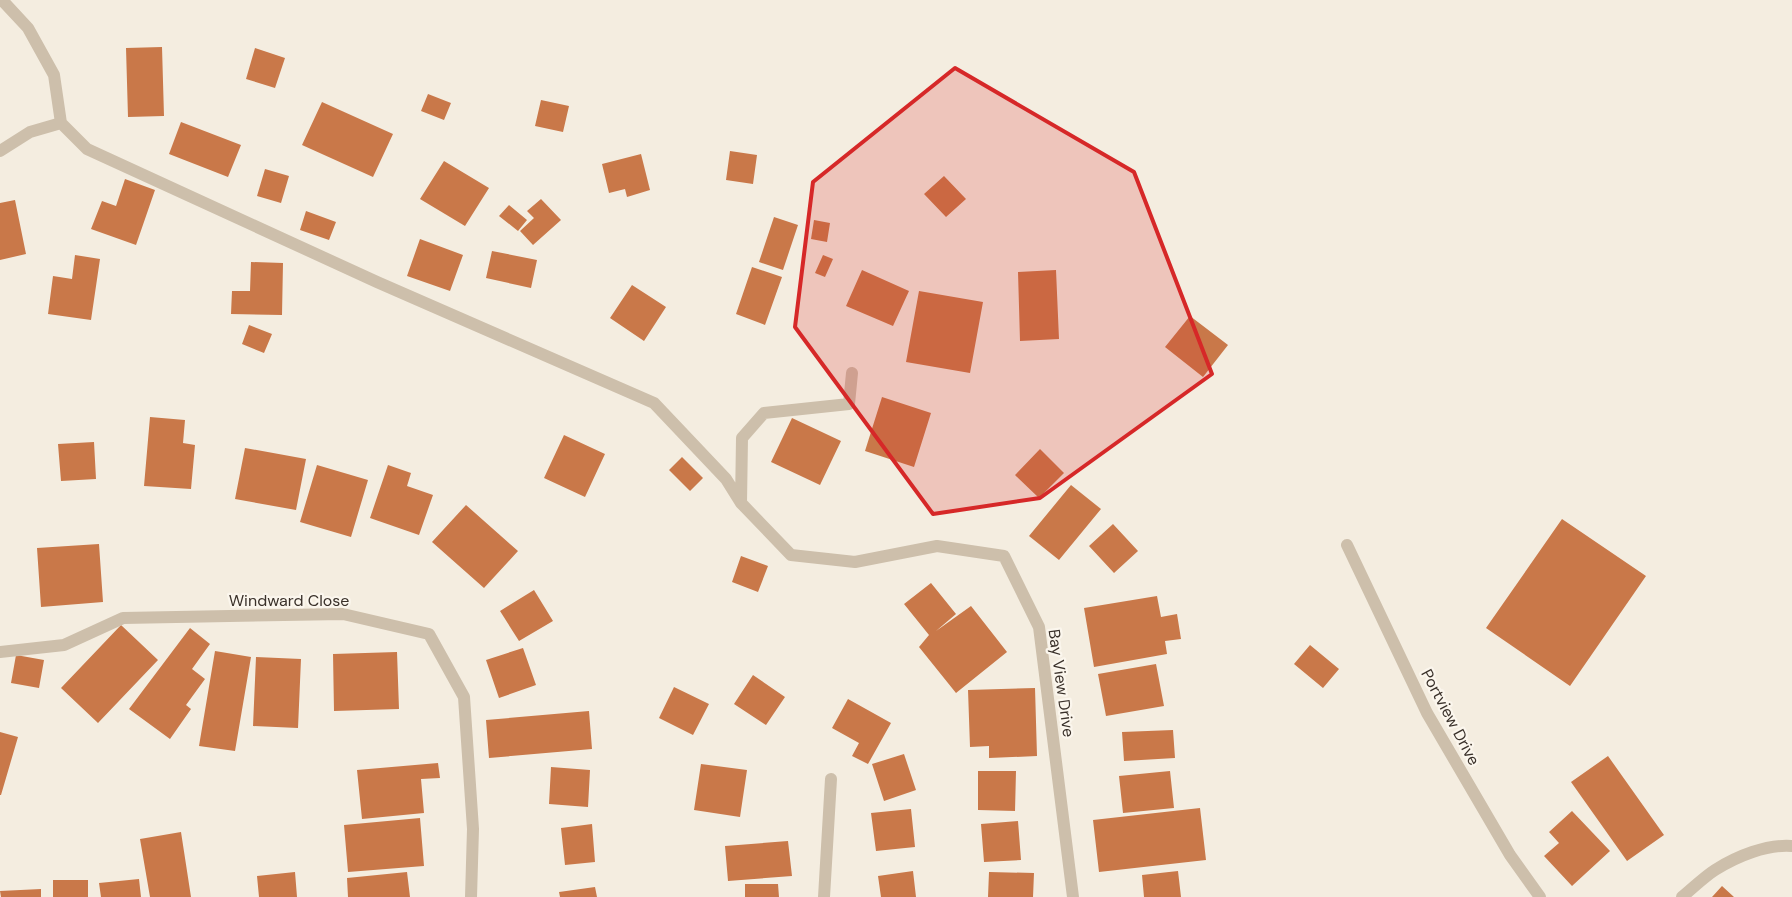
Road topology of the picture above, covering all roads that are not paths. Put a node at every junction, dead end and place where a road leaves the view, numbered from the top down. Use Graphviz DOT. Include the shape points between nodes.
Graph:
graph roads {
  1 [pos="2,0"];
  2 [pos="61,122"];
  3 [pos="0,151"];
  4 [pos="852,373"];
  5 [pos="741,503"];
  6 [pos="1347,545"];
  7 [pos="0,652"];
  8 [pos="830,779"];
  9 [pos="1792,846"];
  10 [pos="471,897"];
  11 [pos="824,897"];
  12 [pos="1073,897"];
  13 [pos="1540,897"];
  14 [pos="1682,897"];
  1 -- 2 [label="street" via="28,28 54,74"];
  2 -- 3 [label="street" via="30,132"];
  2 -- 5 [label="street, Bay View Drive" via="87,149 386,286 654,403 726,479"];
  4 -- 5 [label="street" via="849,404 764,413 742,438"];
  5 -- 12 [label="street, Bay View Drive" via="791,555 856,562 937,546 1004,556 1039,627"];
  6 -- 13 [label="street, Portview Drive" via="1427,713 1510,856"];
  7 -- 10 [label="street, Windward Close" via="64,645 123,618 343,614 429,634 464,697 473,829"];
  8 -- 11 [label="street"];
  9 -- 14 [label="street" via="1779,845 1748,854 1715,870"];
}
